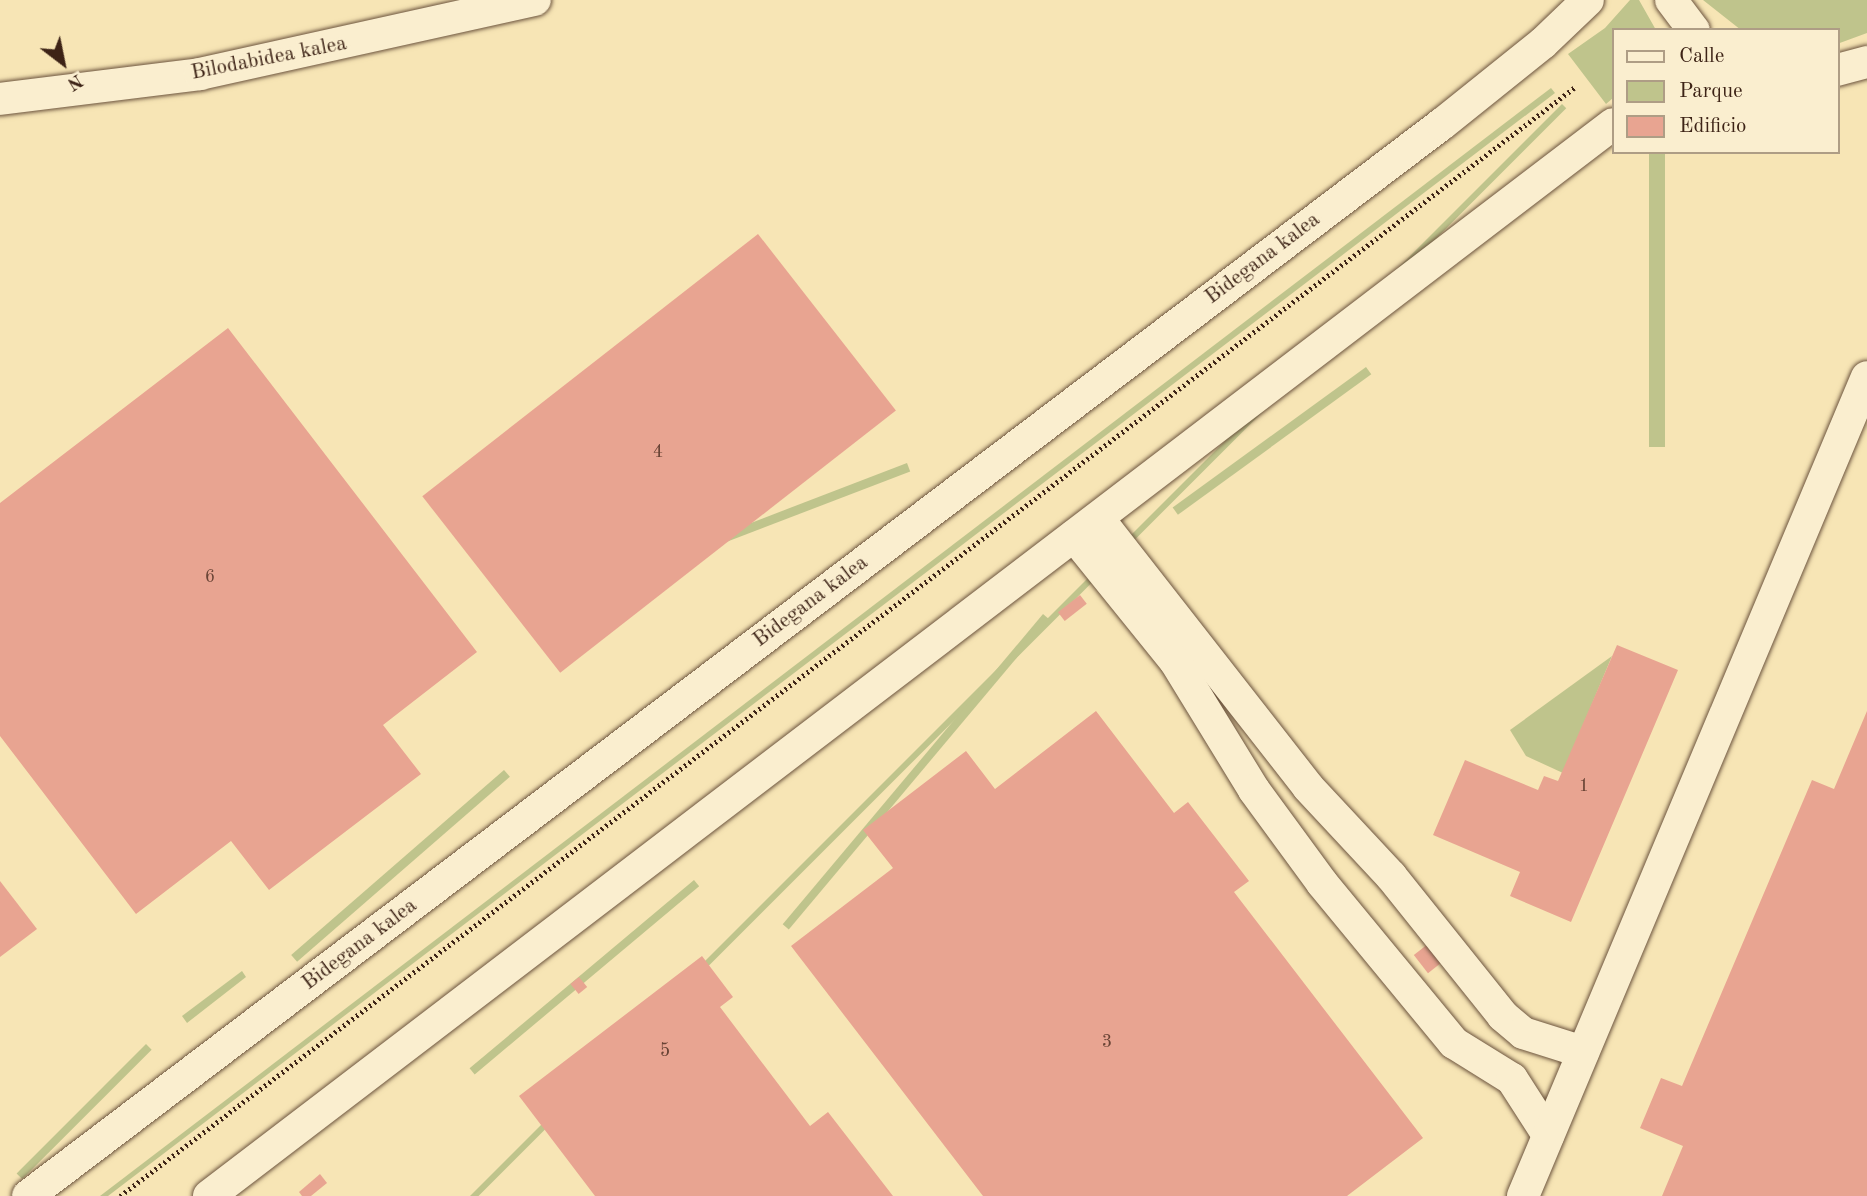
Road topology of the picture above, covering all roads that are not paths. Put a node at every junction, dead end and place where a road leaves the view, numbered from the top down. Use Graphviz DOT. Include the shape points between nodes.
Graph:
graph roads {
  1 [pos="536,0"];
  2 [pos="1588,0"];
  3 [pos="1671,0"];
  4 [pos="1693,28"];
  5 [pos="1867,62"];
  6 [pos="1839,69"];
  7 [pos="0,99"];
  8 [pos="1612,125"];
  9 [pos="1867,377"];
  10 [pos="1086,527"];
  11 [pos="1583,1052"];
  12 [pos="1549,1135"];
  13 [pos="28,1196"];
  14 [pos="209,1196"];
  15 [pos="1523,1196"];
  1 -- 7 [label="street, Bilodabidea kalea" via="200,74"];
  2 -- 13 [label="street, Bidegana kalea" via="1544,43 1431,132"];
  3 -- 4 [label="street"];
  5 -- 6 [label="street"];
  8 -- 10 [label="street"];
  9 -- 11 [label="street"];
  10 -- 11 [label="street" via="1308,787 1391,876 1495,1007 1523,1033"];
  10 -- 12 [label="street" via="1254,790 1322,883 1454,1043 1512,1079"];
  10 -- 14 [label="street"];
  11 -- 12 [label="street"];
  12 -- 15 [label="street"];
}
